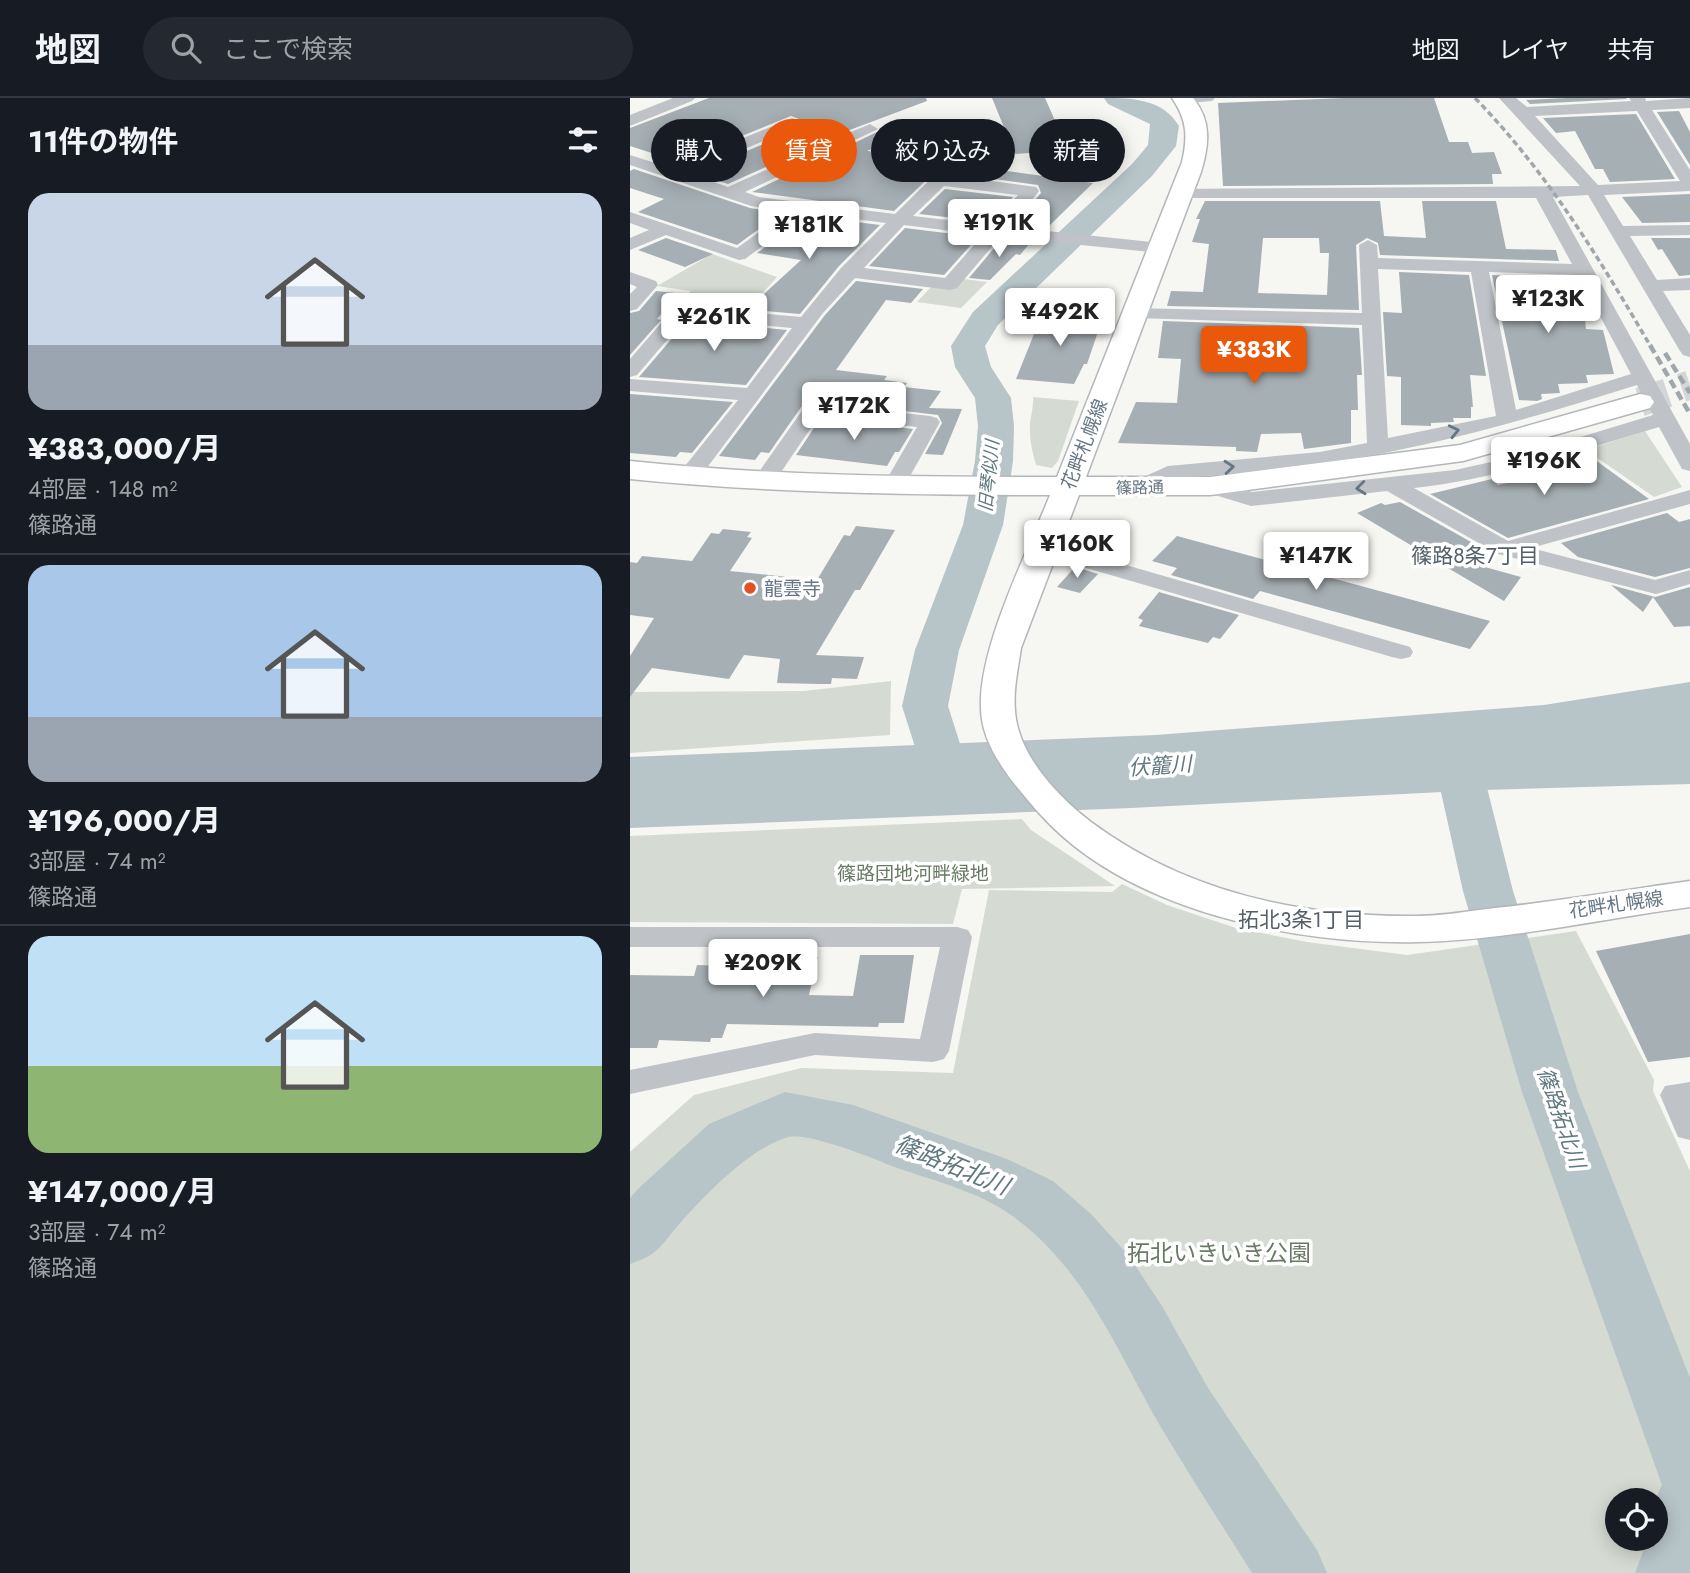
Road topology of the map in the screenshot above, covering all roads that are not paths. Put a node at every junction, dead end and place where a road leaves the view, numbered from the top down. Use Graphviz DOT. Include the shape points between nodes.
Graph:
graph roads {
  1 [pos="1507,98"];
  2 [pos="1192,99"];
  3 [pos="673,100"];
  4 [pos="1639,102"];
  5 [pos="1690,103"];
  6 [pos="1523,112"];
  7 [pos="630,121"];
  8 [pos="870,129"];
  9 [pos="857,135"];
  10 [pos="1665,145"];
  11 [pos="1690,145"];
  12 [pos="630,160"];
  13 [pos="651,167"];
  14 [pos="761,178"];
  15 [pos="696,182"];
  16 [pos="938,182"];
  17 [pos="956,182"];
  18 [pos="1690,185"];
  19 [pos="1593,190"];
  20 [pos="729,193"];
  21 [pos="1183,193"];
  22 [pos="1542,193"];
  23 [pos="803,208"];
  24 [pos="630,217"];
  25 [pos="899,220"];
  26 [pos="666,229"];
  27 [pos="1690,230"];
  28 [pos="997,232"];
  29 [pos="1618,232"];
  30 [pos="630,245"];
  31 [pos="1161,248"];
  32 [pos="1479,266"];
  33 [pos="1584,270"];
  34 [pos="848,272"];
  35 [pos="630,278"];
  36 [pos="1690,284"];
  37 [pos="1651,286"];
  38 [pos="630,305"];
  39 [pos="1135,312"];
  40 [pos="1371,319"];
  41 [pos="806,323"];
  42 [pos="1690,351"];
  43 [pos="630,371"];
  44 [pos="630,384"];
  45 [pos="1642,389"];
  46 [pos="753,395"];
  47 [pos="1666,418"];
  48 [pos="1507,419"];
  49 [pos="1378,447"];
  50 [pos="1690,464"];
  51 [pos="630,470"];
  52 [pos="688,476"];
  53 [pos="765,479"];
  54 [pos="895,484"];
  55 [pos="1393,485"];
  56 [pos="1210,486"];
  57 [pos="1140,487"];
  58 [pos="1067,488"];
  59 [pos="1690,497"];
  60 [pos="1043,548"];
  61 [pos="1506,549"];
  62 [pos="1690,577"];
  63 [pos="1401,652"];
  64 [pos="1690,894"];
  65 [pos="630,937"];
  66 [pos="630,1082"];
  67 [pos="1690,1094"];
  68 [pos="1690,1128"];
  1 -- 6 [label="street"];
  2 -- 21 [label="main road, 花畔札幌線" via="1198,149"];
  3 -- 7 [label="street"];
  4 -- 5 [label="street"];
  4 -- 6 [label="street"];
  4 -- 10 [label="street"];
  6 -- 19 [label="street"];
  8 -- 9 [label="street"];
  10 -- 11 [label="street"];
  10 -- 18 [label="street"];
  12 -- 13 [label="street"];
  14 -- 20 [label="street"];
  15 -- 20 [label="street"];
  16 -- 25 [label="street"];
  17 -- 28 [label="street" via="1030,191"];
  18 -- 19 [label="street"];
  19 -- 22 [label="street"];
  19 -- 29 [label="street"];
  20 -- 23 [label="street"];
  21 -- 22 [label="street"];
  21 -- 31 [label="main road, 花畔札幌線"];
  22 -- 33 [label="street"];
  23 -- 25 [label="street"];
  23 -- 26 [label="street" via="739,255"];
  24 -- 26 [label="street"];
  25 -- 28 [label="street"];
  25 -- 34 [label="street"];
  26 -- 30 [label="street"];
  27 -- 29 [label="street"];
  28 -- 31 [label="street"];
  28 -- 34 [label="street" via="950,284"];
  29 -- 37 [label="street"];
  31 -- 39 [label="main road, 花畔札幌線"];
  32 -- 33 [label="street"];
  32 -- 40 [label="street" via="1368,254"];
  32 -- 48 [label="street"];
  33 -- 45 [label="street"];
  34 -- 41 [label="street"];
  35 -- 38 [label="street" via="649,285"];
  36 -- 37 [label="street"];
  37 -- 42 [label="street"];
  39 -- 40 [label="street"];
  39 -- 58 [label="main road, 花畔札幌線"];
  40 -- 49 [label="street"];
  41 -- 43 [label="street" via="681,312"];
  41 -- 46 [label="street"];
  44 -- 46 [label="street"];
  45 -- 47 [label="street"];
  45 -- 48 [label="street"];
  45 -- 56 [label="main road, 篠路通" via="1597,417 1463,453"];
  46 -- 52 [label="street"];
  47 -- 50 [label="street"];
  47 -- 55 [label="street" via="1524,461"];
  49 -- 48 [label="street, one-way"];
  57 -- 49 [label="street, one-way" via="1168,472 1320,458"];
  51 -- 52 [label="main road, 篠路通"];
  52 -- 53 [label="main road, 篠路通"];
  53 -- 54 [label="main road, 篠路通"];
  53 -- 54 [label="street" via="813,409 930,422"];
  54 -- 58 [label="main road, 篠路通"];
  55 -- 56 [label="street, one-way" via="1251,499"];
  55 -- 61 [label="street"];
  56 -- 57 [label="main road, 篠路通"];
  57 -- 58 [label="main road, 篠路通"];
  58 -- 60 [label="main road, 花畔札幌線"];
  59 -- 61 [label="street"];
  60 -- 63 [label="street"];
  60 -- 64 [label="main road, 花畔札幌線" via="1005,648 999,687 1004,740 1031,781 1063,817 1129,866 1209,900 1315,924 1420,929"];
  61 -- 62 [label="street" via="1656,587"];
  65 -- 66 [label="street" via="957,937 933,1051 816,1044"];
  67 -- 68 [label="street" via="1676,1095"];
}
